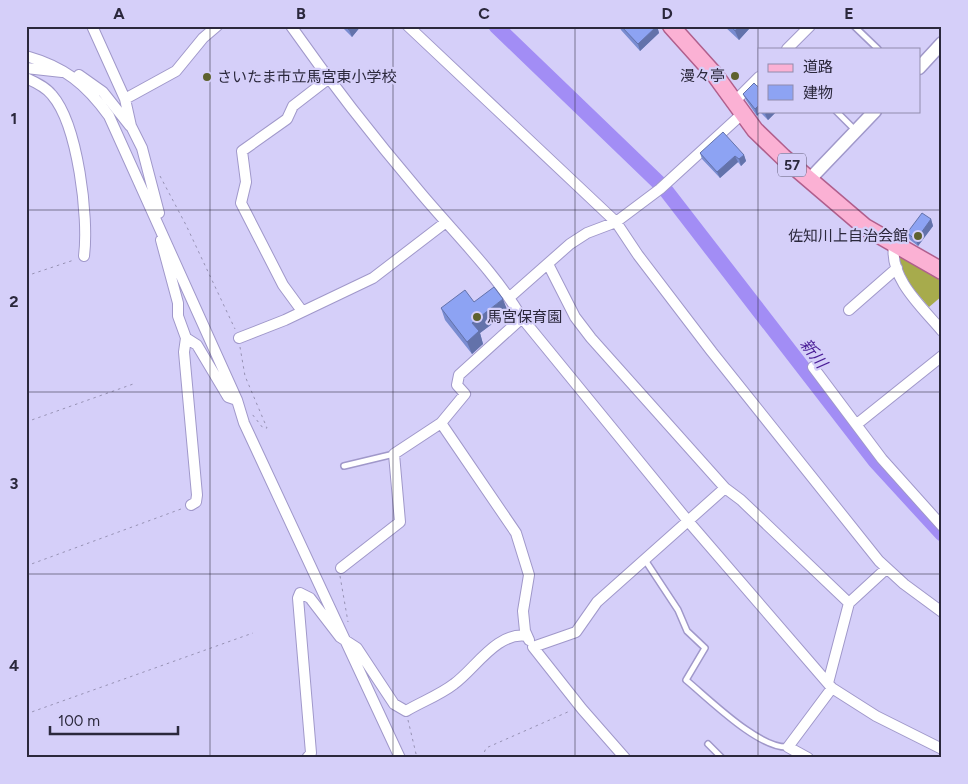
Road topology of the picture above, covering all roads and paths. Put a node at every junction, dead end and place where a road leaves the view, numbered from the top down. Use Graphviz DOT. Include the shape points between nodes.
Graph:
graph roads {
  1 [pos="92,26"];
  2 [pos="217,26"];
  3 [pos="290,26"];
  4 [pos="408,26"];
  5 [pos="810,26"];
  6 [pos="854,26"];
  7 [pos="673,27"];
  8 [pos="942,43"];
  9 [pos="788,48"];
  10 [pos="877,48"];
  11 [pos="26,56"];
  12 [pos="920,67"];
  13 [pos="26,68"];
  14 [pos="66,71"];
  15 [pos="26,78"];
  16 [pos="758,78"];
  17 [pos="328,79"];
  18 [pos="125,99"];
  19 [pos="738,108"];
  20 [pos="837,112"];
  21 [pos="874,112"];
  22 [pos="131,126"];
  23 [pos="856,131"];
  24 [pos="158,173"];
  25 [pos="809,180"];
  26 [pos="446,222"];
  27 [pos="616,222"];
  28 [pos="158,223"];
  29 [pos="894,245"];
  30 [pos="84,256"];
  31 [pos="548,264"];
  32 [pos="897,268"];
  33 [pos="942,271"];
  34 [pos="26,276"];
  35 [pos="510,297"];
  36 [pos="849,310"];
  37 [pos="302,311"];
  38 [pos="522,318"];
  39 [pos="942,331"];
  40 [pos="186,338"];
  41 [pos="239,338"];
  42 [pos="942,356"];
  43 [pos="813,367"];
  44 [pos="136,383"];
  45 [pos="237,400"];
  46 [pos="26,422"];
  47 [pos="441,423"];
  48 [pos="857,424"];
  49 [pos="394,454"];
  50 [pos="344,466"];
  51 [pos="726,488"];
  52 [pos="191,505"];
  53 [pos="688,521"];
  54 [pos="942,526"];
  55 [pos="644,560"];
  56 [pos="26,566"];
  57 [pos="341,568"];
  58 [pos="886,569"];
  59 [pos="849,603"];
  60 [pos="942,612"];
  61 [pos="253,633"];
  62 [pos="527,636"];
  63 [pos="348,644"];
  64 [pos="533,647"];
  65 [pos="830,685"];
  66 [pos="580,706"];
  67 [pos="406,711"];
  68 [pos="26,714"];
  69 [pos="708,744"];
  70 [pos="788,747"];
  71 [pos="942,749"];
  72 [pos="307,758"];
  73 [pos="400,758"];
  74 [pos="417,758"];
  75 [pos="482,758"];
  76 [pos="625,758"];
  77 [pos="722,758"];
  78 [pos="808,758"];
  1 -- 18 [label="street"];
  2 -- 18 [label="street" via="176,71"];
  3 -- 17 [label="street"];
  4 -- 27 [label="street"];
  5 -- 9 [label="street"];
  6 -- 10 [label="lane"];
  7 -- 19 [label="main road, 57"];
  8 -- 12 [label="street"];
  11 -- 14 [label="street"];
  13 -- 14 [label="street"];
  14 -- 22 [label="street" via="76,73 97,87"];
  14 -- 28 [label="street" via="94,95 109,116"];
  15 -- 30 [label="street" via="55,98 74,144 86,243"];
  16 -- 19 [label="street"];
  17 -- 26 [label="street"];
  17 -- 37 [label="street" via="293,106 286,119 242,151 246,182 241,203 283,285"];
  18 -- 22 [label="street"];
  19 -- 25 [label="main road, 57" via="772,148"];
  19 -- 27 [label="street" via="660,188"];
  20 -- 23 [label="lane"];
  21 -- 23 [label="street"];
  22 -- 28 [label="street" via="146,161 159,212"];
  23 -- 25 [label="street"];
  24 -- 41 [label="path"];
  25 -- 29 [label="main road, 57" via="865,227"];
  26 -- 35 [label="street"];
  26 -- 37 [label="street" via="373,278"];
  27 -- 31 [label="street" via="587,233"];
  27 -- 58 [label="street" via="712,352"];
  28 -- 40 [label="street" via="178,303 178,316"];
  28 -- 45 [label="street"];
  29 -- 32 [label="street"];
  29 -- 33 [label="main road, 57"];
  30 -- 34 [label="path"];
  31 -- 35 [label="street"];
  31 -- 51 [label="street" via="575,317 591,338"];
  32 -- 36 [label="street"];
  32 -- 39 [label="street" via="908,290"];
  35 -- 38 [label="street"];
  37 -- 41 [label="street"];
  38 -- 47 [label="street" via="459,375 457,384 465,394"];
  38 -- 53 [label="street"];
  40 -- 45 [label="street" via="197,345 228,397"];
  40 -- 52 [label="street" via="184,352 197,495 196,502"];
  41 -- 45 [label="path" via="245,376 267,428 262,428 244,403"];
  42 -- 48 [label="street"];
  43 -- 48 [label="street"];
  44 -- 46 [label="path"];
  45 -- 63 [label="street" via="244,423"];
  47 -- 49 [label="street"];
  47 -- 62 [label="street" via="519,541 528,575 523,611"];
  48 -- 54 [label="street" via="882,459"];
  49 -- 50 [label="lane"];
  49 -- 57 [label="street" via="400,522"];
  51 -- 53 [label="street"];
  51 -- 59 [label="street"];
  52 -- 56 [label="path"];
  53 -- 55 [label="street"];
  53 -- 65 [label="street"];
  55 -- 64 [label="street" via="597,602 576,632"];
  55 -- 70 [label="lane" via="678,610 687,630 705,648 686,680 747,732 780,748"];
  57 -- 63 [label="path" via="351,637"];
  58 -- 59 [label="street"];
  58 -- 60 [label="street"];
  59 -- 65 [label="street"];
  61 -- 68 [label="path"];
  62 -- 64 [label="street"];
  62 -- 67 [label="street" via="509,638 454,684"];
  63 -- 67 [label="street" via="357,648 394,704"];
  63 -- 72 [label="street" via="310,598 300,593 311,753"];
  63 -- 73 [label="street"];
  64 -- 66 [label="street"];
  65 -- 70 [label="street"];
  65 -- 71 [label="street" via="876,716"];
  66 -- 75 [label="path" via="486,748"];
  66 -- 76 [label="street"];
  67 -- 74 [label="path"];
  69 -- 77 [label="lane"];
  70 -- 78 [label="street"];
}
